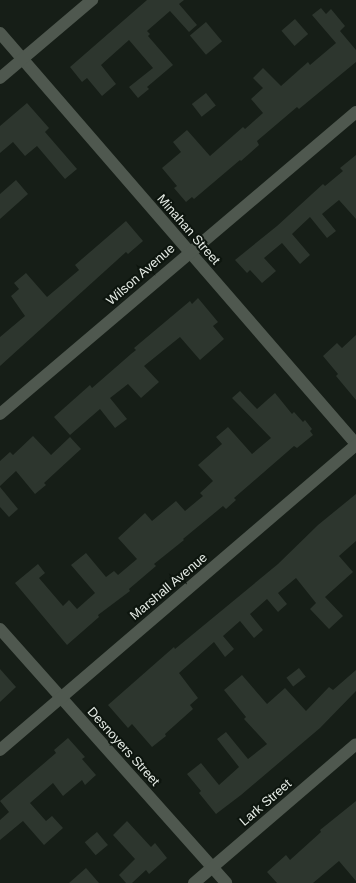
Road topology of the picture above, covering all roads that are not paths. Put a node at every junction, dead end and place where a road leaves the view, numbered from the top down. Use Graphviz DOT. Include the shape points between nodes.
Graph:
graph roads {
  1 [pos="92,0"];
  2 [pos="0,33"];
  3 [pos="22,59"];
  4 [pos="0,78"];
  5 [pos="356,112"];
  6 [pos="189,252"];
  7 [pos="0,414"];
  8 [pos="356,445"];
  9 [pos="0,629"];
  10 [pos="60,698"];
  11 [pos="356,744"];
  12 [pos="0,750"];
  13 [pos="212,867"];
  14 [pos="194,883"];
  15 [pos="226,883"];
  1 -- 3 [label="street"];
  2 -- 3 [label="street, Minahan Street"];
  3 -- 4 [label="street"];
  3 -- 6 [label="street, Minahan Street"];
  5 -- 6 [label="street, Wilson Avenue"];
  6 -- 7 [label="street, Wilson Avenue"];
  6 -- 8 [label="street, Minahan Street"];
  8 -- 10 [label="street, Marshall Avenue"];
  9 -- 10 [label="street, Desnoyers Street"];
  10 -- 12 [label="street, Marshall Avenue"];
  10 -- 13 [label="street, Desnoyers Street"];
  11 -- 13 [label="street, Lark Street"];
  13 -- 14 [label="street, Lark Street"];
  13 -- 15 [label="street, Desnoyers Street"];
}
